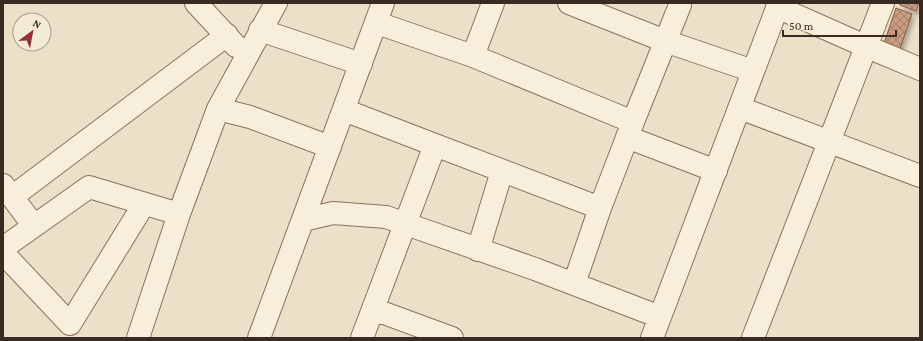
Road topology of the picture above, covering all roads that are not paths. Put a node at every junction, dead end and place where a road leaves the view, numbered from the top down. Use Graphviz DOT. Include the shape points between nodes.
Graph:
graph roads {
  1 [pos="196,3"];
  2 [pos="276,3"];
  3 [pos="493,3"];
  4 [pos="569,3"];
  5 [pos="883,3"];
  6 [pos="680,5"];
  7 [pos="778,5"];
  8 [pos="380,13"];
  9 [pos="260,30"];
  10 [pos="227,35"];
  11 [pos="665,42"];
  12 [pos="865,46"];
  13 [pos="473,56"];
  14 [pos="245,57"];
  15 [pos="361,64"];
  16 [pos="920,69"];
  17 [pos="753,71"];
  18 [pos="740,108"];
  19 [pos="218,109"];
  20 [pos="344,110"];
  21 [pos="630,129"];
  22 [pos="829,140"];
  23 [pos="435,145"];
  24 [pos="330,147"];
  25 [pos="502,171"];
  26 [pos="716,171"];
  27 [pos="920,176"];
  28 [pos="8,191"];
  29 [pos="144,204"];
  30 [pos="600,208"];
  31 [pos="179,214"];
  32 [pos="303,220"];
  33 [pos="405,225"];
  34 [pos="34,226"];
  35 [pos="3,248"];
  36 [pos="478,250"];
  37 [pos="3,253"];
  38 [pos="574,284"];
  39 [pos="373,309"];
  40 [pos="660,317"];
  41 [pos="66,331"];
  42 [pos="138,338"];
  43 [pos="259,338"];
  44 [pos="362,338"];
  45 [pos="452,338"];
  46 [pos="652,338"];
  47 [pos="753,338"];
  1 -- 10 [label="street"];
  2 -- 9 [label="street"];
  3 -- 13 [label="street"];
  4 -- 11 [label="street"];
  5 -- 12 [label="street"];
  6 -- 11 [label="street"];
  7 -- 12 [label="street"];
  7 -- 17 [label="street"];
  8 -- 13 [label="street"];
  8 -- 15 [label="street"];
  9 -- 14 [label="street"];
  9 -- 15 [label="street"];
  10 -- 14 [label="street"];
  10 -- 28 [label="street"];
  11 -- 17 [label="street"];
  11 -- 21 [label="street"];
  12 -- 16 [label="street"];
  12 -- 22 [label="street"];
  13 -- 21 [label="street"];
  14 -- 19 [label="street"];
  15 -- 20 [label="street"];
  17 -- 18 [label="street"];
  18 -- 22 [label="street"];
  18 -- 26 [label="street"];
  19 -- 24 [label="street" via="250,117"];
  19 -- 31 [label="street"];
  20 -- 23 [label="street"];
  20 -- 24 [label="street"];
  21 -- 26 [label="street"];
  21 -- 30 [label="street"];
  22 -- 27 [label="street"];
  22 -- 47 [label="street"];
  23 -- 25 [label="street"];
  23 -- 33 [label="street"];
  24 -- 32 [label="street"];
  25 -- 30 [label="street"];
  25 -- 36 [label="street"];
  26 -- 40 [label="street"];
  28 -- 34 [label="street"];
  29 -- 31 [label="street"];
  29 -- 34 [label="street" via="89,186"];
  29 -- 41 [label="street"];
  30 -- 38 [label="street"];
  31 -- 42 [label="street"];
  32 -- 33 [label="street" via="333,213 386,217"];
  32 -- 43 [label="street"];
  33 -- 36 [label="street"];
  33 -- 39 [label="street"];
  34 -- 35 [label="street"];
  36 -- 38 [label="street"];
  37 -- 41 [label="street"];
  38 -- 40 [label="street"];
  39 -- 44 [label="street"];
  39 -- 45 [label="street"];
  40 -- 46 [label="street"];
}
